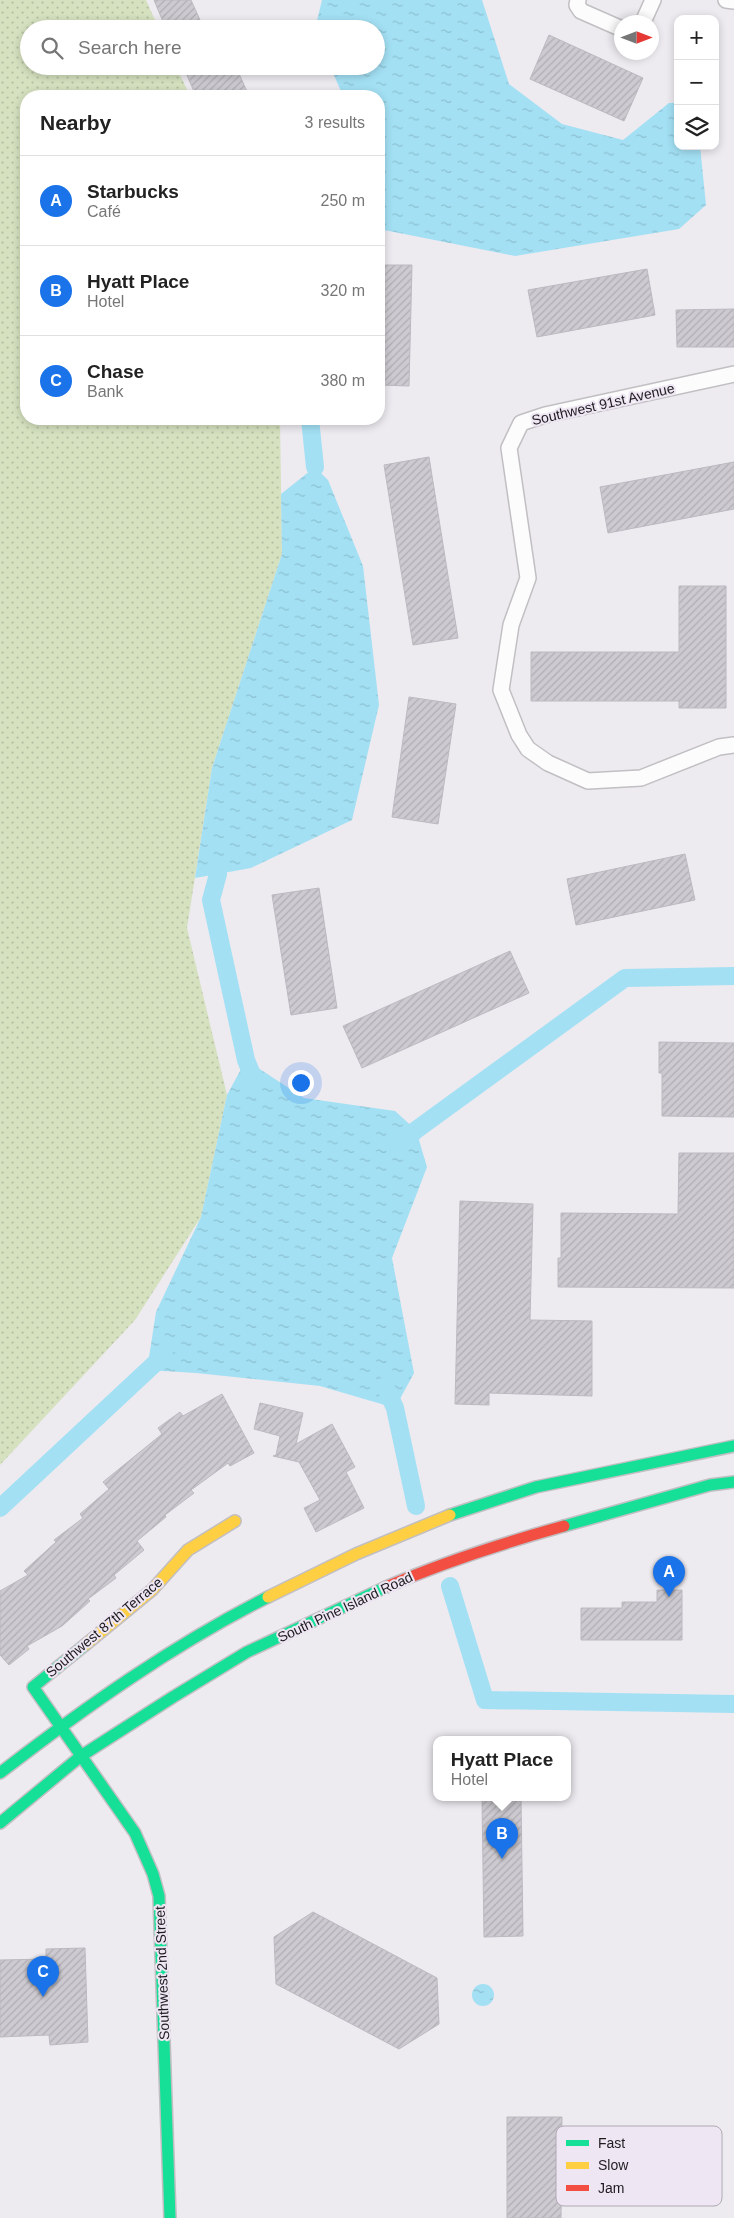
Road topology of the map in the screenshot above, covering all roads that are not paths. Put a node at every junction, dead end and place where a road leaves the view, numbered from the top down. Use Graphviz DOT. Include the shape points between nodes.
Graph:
graph roads {
  1 [pos="578,0"];
  2 [pos="653,0"];
  3 [pos="726,0"];
  4 [pos="734,1"];
  5 [pos="646,15"];
  6 [pos="614,25"];
  7 [pos="734,374"];
  8 [pos="734,745"];
  9 [pos="734,1446"];
  10 [pos="734,1482"];
  11 [pos="235,1521"];
  12 [pos="61,1726"];
  13 [pos="81,1756"];
  14 [pos="0,1773"];
  15 [pos="0,1823"];
  16 [pos="170,2218"];
  1 -- 6 [label="street" via="581,11"];
  2 -- 5 [label="street"];
  3 -- 4 [label="street"];
  7 -- 8 [label="street, Southwest 91st Avenue" via="521,423 509,448 528,578 511,625 501,690 528,749 548,763 588,781 640,778 719,747"];
  9 -- 12 [label="main road" via="536,1487 440,1518 356,1554 265,1599 169,1654"];
  10 -- 13 [label="main road, South Pine Island Road" via="675,1494 521,1537 430,1568 247,1652"];
  11 -- 12 [label="main road, Southwest 87th Terrace" via="188,1550 152,1590 33,1687"];
  12 -- 13 [label="main road, Southwest 2nd Street"];
  12 -- 14 [label="main road"];
  13 -- 15 [label="main road, South Pine Island Road"];
  13 -- 16 [label="main road, Southwest 2nd Street" via="135,1834 153,1874 158,1896"];
}
